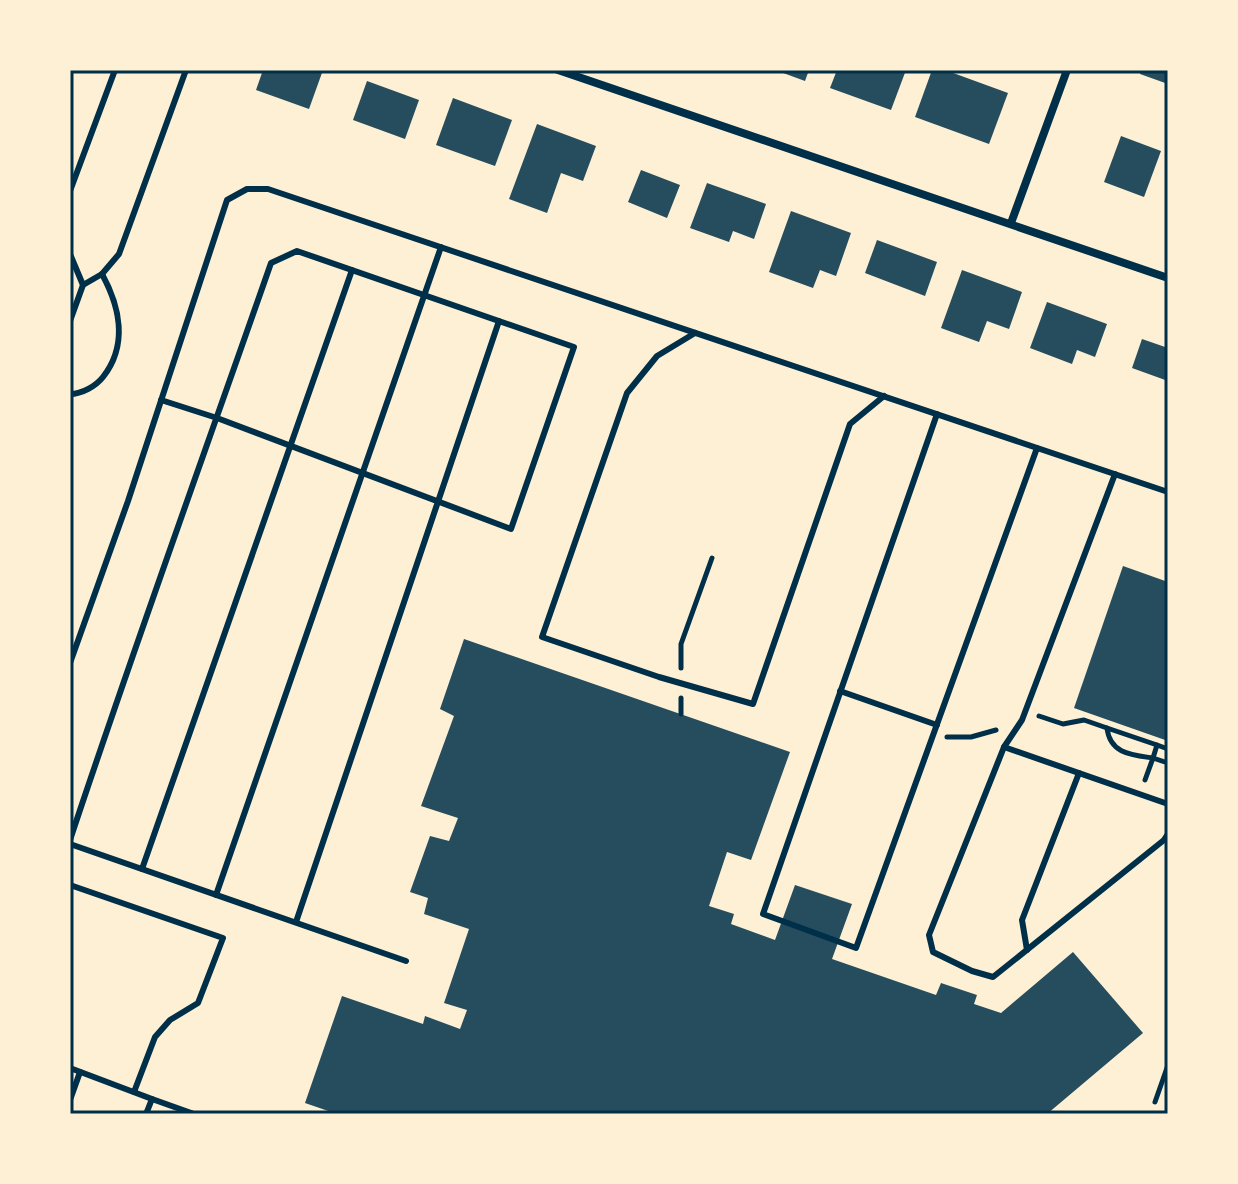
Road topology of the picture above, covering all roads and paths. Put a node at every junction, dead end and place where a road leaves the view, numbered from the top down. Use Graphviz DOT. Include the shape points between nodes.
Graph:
graph roads {
  1 [pos="115,70"];
  2 [pos="186,70"];
  3 [pos="558,70"];
  4 [pos="1067,70"];
  5 [pos="70,191"];
  6 [pos="1011,223"];
  7 [pos="441,247"];
  8 [pos="70,254"];
  9 [pos="352,270"];
  10 [pos="102,274"];
  11 [pos="1168,278"];
  12 [pos="83,285"];
  13 [pos="425,295"];
  14 [pos="70,321"];
  15 [pos="499,321"];
  16 [pos="695,333"];
  17 [pos="70,394"];
  18 [pos="884,396"];
  19 [pos="161,400"];
  20 [pos="937,414"];
  21 [pos="217,418"];
  22 [pos="291,446"];
  23 [pos="1037,448"];
  24 [pos="363,474"];
  25 [pos="1115,474"];
  26 [pos="1168,492"];
  27 [pos="438,502"];
  28 [pos="712,558"];
  29 [pos="70,663"];
  30 [pos="681,683"];
  31 [pos="840,691"];
  32 [pos="681,714"];
  33 [pos="937,725"];
  34 [pos="1157,745"];
  35 [pos="1004,747"];
  36 [pos="1168,749"];
  37 [pos="1153,758"];
  38 [pos="1168,763"];
  39 [pos="1079,773"];
  40 [pos="1140,795"];
  41 [pos="1168,804"];
  42 [pos="1168,834"];
  43 [pos="70,842"];
  44 [pos="142,869"];
  45 [pos="70,885"];
  46 [pos="216,895"];
  47 [pos="296,922"];
  48 [pos="1027,950"];
  49 [pos="406,961"];
  50 [pos="1168,1065"];
  51 [pos="70,1068"];
  52 [pos="80,1072"];
  53 [pos="134,1092"];
  54 [pos="152,1099"];
  55 [pos="70,1100"];
  56 [pos="146,1114"];
  57 [pos="194,1114"];
  58 [pos="1151,1114"];
  1 -- 5 [label="lane"];
  2 -- 10 [label="lane" via="119,254"];
  3 -- 6 [label="street"];
  4 -- 6 [label="street"];
  6 -- 11 [label="street"];
  7 -- 13 [label="lane"];
  7 -- 16 [label="lane"];
  7 -- 19 [label="lane" via="268,189 247,189 227,200"];
  8 -- 12 [label="lane"];
  9 -- 13 [label="lane"];
  9 -- 21 [label="lane" via="297,251 271,263"];
  9 -- 22 [label="lane"];
  10 -- 12 [label="lane"];
  10 -- 17 [label="lane" via="118,316 120,336 113,364 98,383"];
  12 -- 14 [label="lane"];
  13 -- 15 [label="lane"];
  13 -- 24 [label="lane"];
  15 -- 27 [label="lane"];
  15 -- 27 [label="lane" via="574,347 511,529"];
  16 -- 18 [label="lane"];
  16 -- 30 [label="lane" via="657,356 627,393 542,637"];
  18 -- 20 [label="lane"];
  18 -- 30 [label="lane" via="850,424 753,704"];
  19 -- 21 [label="lane"];
  19 -- 29 [label="lane"];
  20 -- 23 [label="lane"];
  20 -- 31 [label="lane"];
  21 -- 22 [label="lane"];
  21 -- 43 [label="lane"];
  22 -- 24 [label="lane"];
  22 -- 44 [label="lane"];
  23 -- 25 [label="lane"];
  23 -- 33 [label="lane"];
  24 -- 27 [label="lane"];
  24 -- 46 [label="lane"];
  25 -- 26 [label="lane"];
  25 -- 35 [label="lane" via="1022,720"];
  27 -- 47 [label="lane"];
  28 -- 30 [label="path" via="681,644"];
  30 -- 32 [label="path"];
  31 -- 33 [label="lane"];
  31 -- 33 [label="lane" via="763,914 856,948"];
  34 -- 36 [label="path"];
  34 -- 37 [label="path"];
  34 -- 37 [label="path" via="1107,728 1110,742 1122,752"];
  35 -- 39 [label="lane"];
  35 -- 48 [label="lane" via="929,935 933,952 993,977"];
  37 -- 38 [label="path"];
  37 -- 40 [label="path"];
  39 -- 40 [label="lane"];
  39 -- 48 [label="lane" via="1022,920"];
  40 -- 41 [label="lane"];
  42 -- 48 [label="lane"];
  43 -- 44 [label="lane"];
  44 -- 46 [label="lane"];
  45 -- 53 [label="lane" via="223,938 198,1003 170,1020 155,1037"];
  46 -- 47 [label="lane"];
  47 -- 49 [label="lane"];
  50 -- 58 [label="path"];
  51 -- 52 [label="lane"];
  52 -- 53 [label="lane"];
  52 -- 55 [label="lane"];
  53 -- 54 [label="lane"];
  54 -- 56 [label="lane"];
  54 -- 57 [label="lane"];
}
